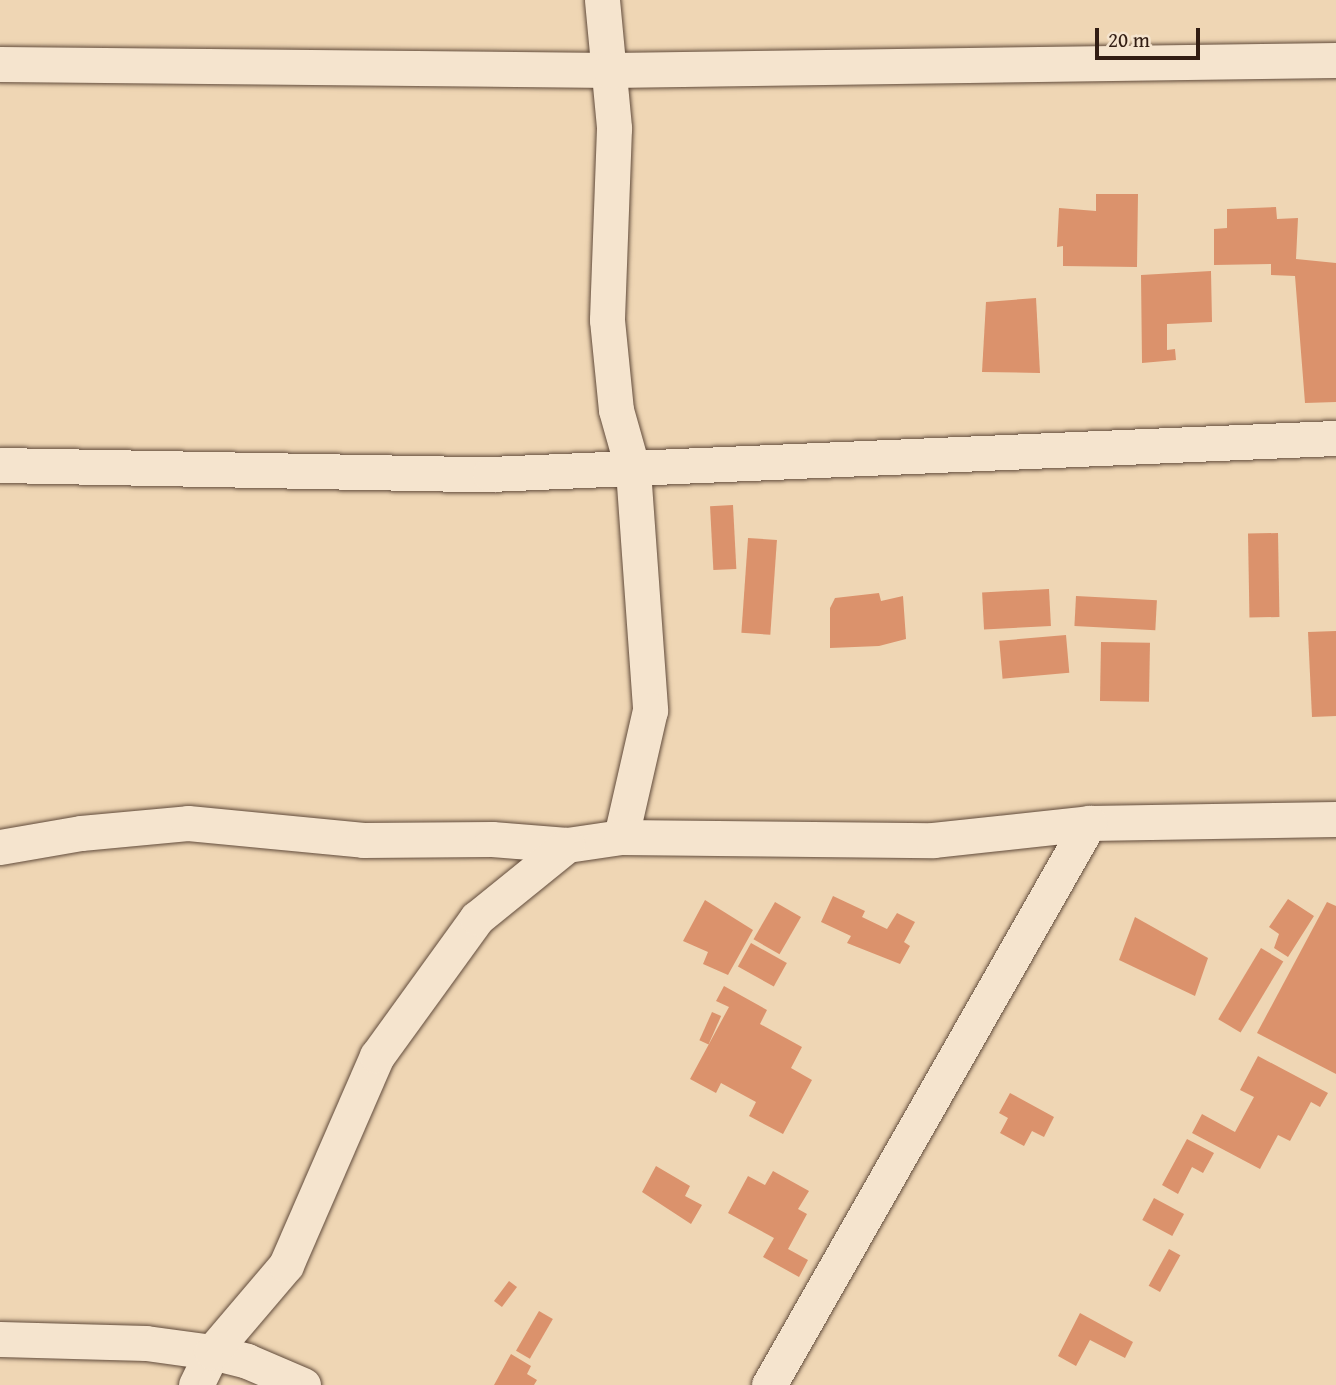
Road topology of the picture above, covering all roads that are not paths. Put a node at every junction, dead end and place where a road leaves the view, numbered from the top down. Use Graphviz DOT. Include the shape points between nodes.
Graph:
graph roads {
  1 [pos="602,0"];
  2 [pos="1336,60"];
  3 [pos="0,64"];
  4 [pos="611,70"];
  5 [pos="1336,438"];
  6 [pos="0,466"];
  7 [pos="633,470"];
  8 [pos="1336,820"];
  9 [pos="1089,823"];
  10 [pos="621,837"];
  11 [pos="567,845"];
  12 [pos="0,847"];
  13 [pos="0,1339"];
  14 [pos="212,1352"];
  15 [pos="196,1385"];
  16 [pos="303,1385"];
  17 [pos="769,1385"];
  1 -- 4 [label="street"];
  2 -- 4 [label="street"];
  3 -- 4 [label="street"];
  4 -- 7 [label="street" via="614,128 607,320 616,410"];
  5 -- 7 [label="street"];
  6 -- 7 [label="street" via="490,474"];
  7 -- 10 [label="street" via="650,710"];
  8 -- 9 [label="street"];
  9 -- 10 [label="street" via="933,840"];
  9 -- 17 [label="street"];
  10 -- 11 [label="street"];
  11 -- 12 [label="street" via="492,839 363,840 188,823 81,833"];
  11 -- 14 [label="street" via="477,918 377,1056 286,1265"];
  13 -- 14 [label="street" via="146,1343"];
  14 -- 15 [label="street"];
  14 -- 16 [label="street"];
}
